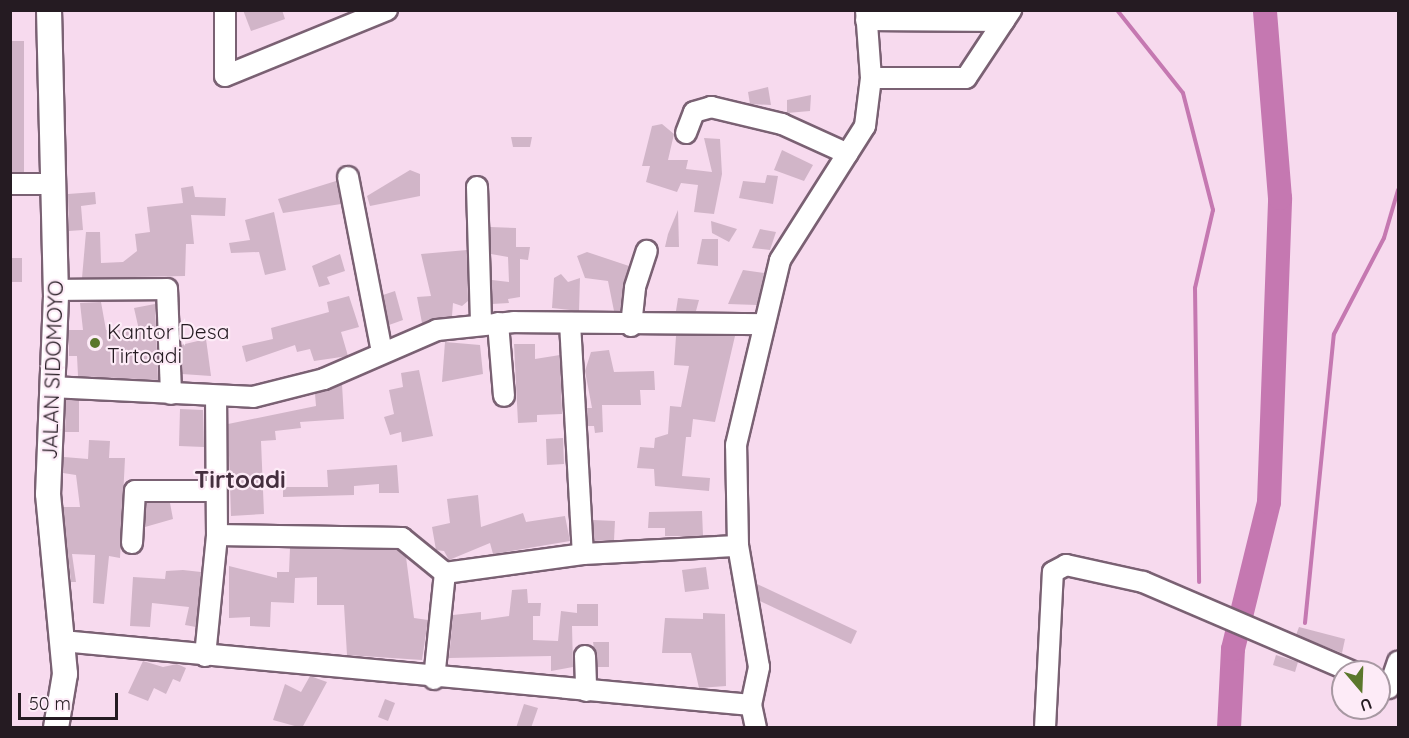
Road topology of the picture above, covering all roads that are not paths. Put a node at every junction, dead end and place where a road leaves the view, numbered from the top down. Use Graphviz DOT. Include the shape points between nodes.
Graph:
graph roads {
  1 [pos="49,10"];
  2 [pos="225,10"];
  3 [pos="387,10"];
  4 [pos="866,15"];
  5 [pos="1007,16"];
  6 [pos="871,78"];
  7 [pos="686,133"];
  8 [pos="848,154"];
  9 [pos="348,177"];
  10 [pos="10,184"];
  11 [pos="51,184"];
  12 [pos="477,187"];
  13 [pos="647,251"];
  14 [pos="56,290"];
  15 [pos="570,323"];
  16 [pos="490,324"];
  17 [pos="762,324"];
  18 [pos="631,326"];
  19 [pos="382,352"];
  20 [pos="51,387"];
  21 [pos="171,394"];
  22 [pos="504,396"];
  23 [pos="216,399"];
  24 [pos="215,491"];
  25 [pos="217,535"];
  26 [pos="132,543"];
  27 [pos="738,546"];
  28 [pos="583,554"];
  29 [pos="445,573"];
  30 [pos="62,641"];
  31 [pos="205,656"];
  32 [pos="585,656"];
  33 [pos="1331,662"];
  34 [pos="1398,662"];
  35 [pos="434,678"];
  36 [pos="1391,682"];
  37 [pos="586,691"];
  38 [pos="751,705"];
  39 [pos="56,728"];
  40 [pos="756,728"];
  41 [pos="1044,728"];
  1 -- 11 [label="main road, JALAN SIDOMOYO"];
  2 -- 3 [label="street" via="225,76"];
  4 -- 5 [label="street"];
  4 -- 6 [label="street"];
  5 -- 6 [label="street" via="966,78"];
  6 -- 8 [label="street" via="865,126"];
  7 -- 8 [label="street" via="694,112 711,107 782,124"];
  8 -- 17 [label="street" via="790,238"];
  9 -- 19 [label="street"];
  10 -- 11 [label="street"];
  11 -- 14 [label="main road, JALAN SIDOMOYO"];
  12 -- 16 [label="street"];
  13 -- 18 [label="street" via="635,287"];
  14 -- 20 [label="main road, JALAN SIDOMOYO"];
  14 -- 21 [label="street" via="167,290"];
  15 -- 16 [label="street"];
  15 -- 18 [label="street"];
  15 -- 28 [label="street"];
  16 -- 19 [label="street" via="437,330"];
  16 -- 22 [label="street"];
  17 -- 18 [label="street"];
  17 -- 27 [label="street" via="733,468"];
  19 -- 23 [label="street" via="289,390"];
  20 -- 21 [label="street"];
  20 -- 30 [label="main road, JALAN SIDOMOYO" via="49,533"];
  21 -- 23 [label="street"];
  23 -- 24 [label="street"];
  24 -- 25 [label="street"];
  24 -- 26 [label="street" via="135,491"];
  25 -- 29 [label="street" via="402,538"];
  25 -- 31 [label="street"];
  27 -- 28 [label="street"];
  27 -- 38 [label="street" via="759,667"];
  28 -- 29 [label="street"];
  29 -- 35 [label="street"];
  30 -- 31 [label="street"];
  30 -- 39 [label="main road, JALAN SIDOMOYO" via="65,674"];
  31 -- 35 [label="street"];
  32 -- 37 [label="street"];
  33 -- 41 [label="street" via="1217,609 1143,582 1058,567 1053,572"];
  34 -- 36 [label="street"];
  35 -- 37 [label="street"];
  37 -- 38 [label="street"];
  38 -- 40 [label="street"];
}
